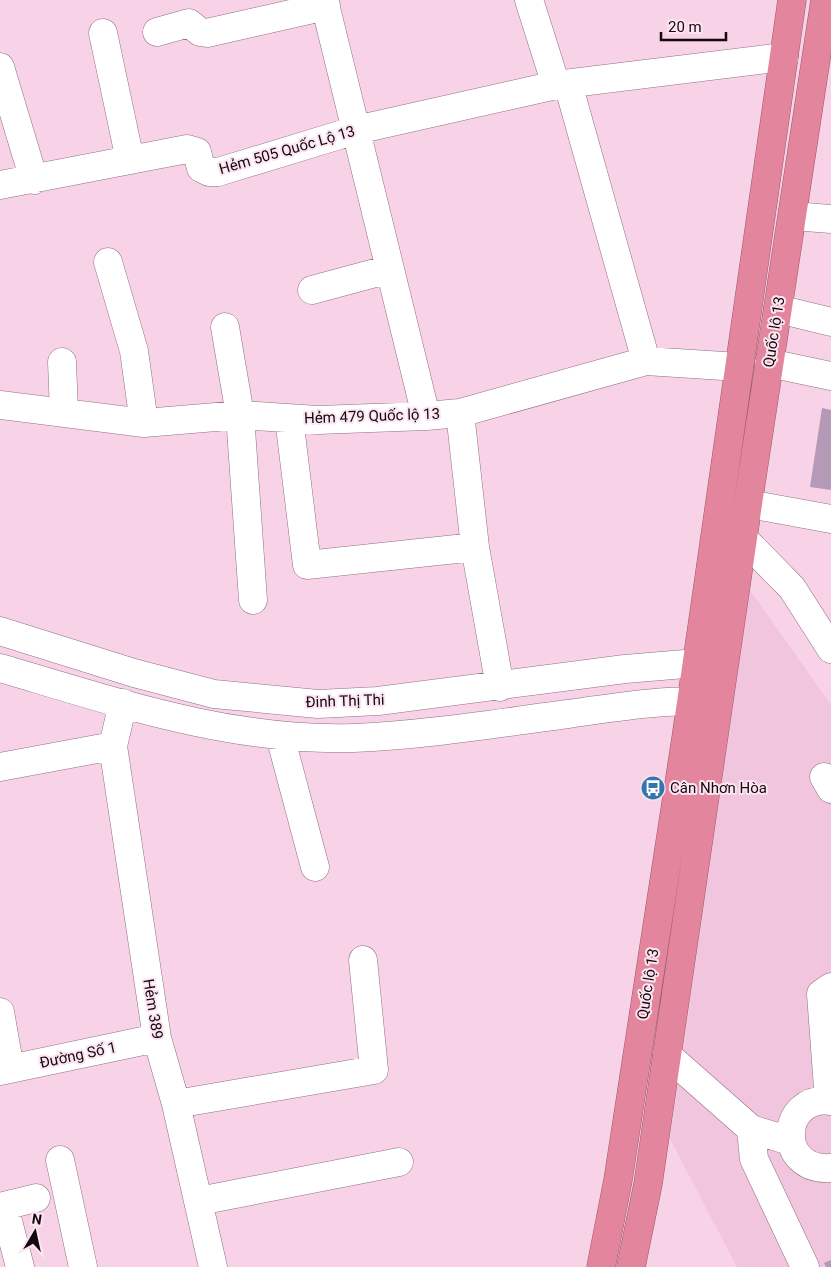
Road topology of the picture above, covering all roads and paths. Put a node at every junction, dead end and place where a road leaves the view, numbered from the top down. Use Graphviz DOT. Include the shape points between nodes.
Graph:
graph roads {
  1 [pos="529,0"];
  2 [pos="792,0"];
  3 [pos="825,0"];
  4 [pos="325,3"];
  5 [pos="156,32"];
  6 [pos="103,33"];
  7 [pos="784,58"];
  8 [pos="0,67"];
  9 [pos="562,84"];
  10 [pos="356,130"];
  11 [pos="130,160"];
  12 [pos="34,180"];
  13 [pos="0,185"];
  14 [pos="792,216"];
  15 [pos="831,218"];
  16 [pos="108,262"];
  17 [pos="390,268"];
  18 [pos="312,290"];
  19 [pos="778,309"];
  20 [pos="831,322"];
  21 [pos="225,327"];
  22 [pos="646,361"];
  23 [pos="62,362"];
  24 [pos="769,364"];
  25 [pos="739,367"];
  26 [pos="831,376"];
  27 [pos="0,405"];
  28 [pos="64,412"];
  29 [pos="460,413"];
  30 [pos="240,415"];
  31 [pos="426,416"];
  32 [pos="289,418"];
  33 [pos="144,423"];
  34 [pos="749,504"];
  35 [pos="831,519"];
  36 [pos="744,539"];
  37 [pos="475,547"];
  38 [pos="253,600"];
  39 [pos="0,631"];
  40 [pos="831,649"];
  41 [pos="697,662"];
  42 [pos="725,663"];
  43 [pos="0,668"];
  44 [pos="500,687"];
  45 [pos="691,701"];
  46 [pos="719,702"];
  47 [pos="123,703"];
  48 [pos="280,736"];
  49 [pos="113,746"];
  50 [pos="0,767"];
  51 [pos="316,867"];
  52 [pos="363,960"];
  53 [pos="831,987"];
  54 [pos="0,1012"];
  55 [pos="157,1038"];
  56 [pos="667,1055"];
  57 [pos="5,1070"];
  58 [pos="830,1101"];
  59 [pos="176,1104"];
  60 [pos="751,1128"];
  61 [pos="790,1141"];
  62 [pos="60,1160"];
  63 [pos="399,1162"];
  64 [pos="831,1168"];
  65 [pos="36,1198"];
  66 [pos="200,1201"];
  67 [pos="2,1206"];
  68 [pos="804,1266"];
  69 [pos="20,1267"];
  70 [pos="83,1267"];
  71 [pos="213,1267"];
  72 [pos="600,1267"];
  73 [pos="631,1267"];
  1 -- 9 [label="street"];
  2 -- 7 [label="highway, Quốc lộ 13"];
  3 -- 14 [label="highway, Quốc lộ 13"];
  4 -- 5 [label="street" via="207,33 200,32 189,23"];
  4 -- 10 [label="street"];
  6 -- 11 [label="street"];
  7 -- 9 [label="street, Hẻm 505 Quốc Lộ 13"];
  7 -- 25 [label="highway, Quốc lộ 13"];
  8 -- 12 [label="street"];
  9 -- 10 [label="street, Hẻm 505 Quốc Lộ 13"];
  9 -- 22 [label="street"];
  10 -- 11 [label="street, Hẻm 505 Quốc Lộ 13" via="218,172 201,168 197,152 192,150"];
  10 -- 17 [label="street"];
  11 -- 12 [label="street, Hẻm 505 Quốc Lộ 13"];
  12 -- 13 [label="street, Hẻm 505 Quốc Lộ 13"];
  14 -- 15 [label="street"];
  14 -- 19 [label="highway, Quốc lộ 13"];
  16 -- 33 [label="street" via="134,351"];
  17 -- 18 [label="street"];
  17 -- 31 [label="street"];
  19 -- 20 [label="street"];
  19 -- 24 [label="highway, Quốc lộ 13"];
  21 -- 30 [label="street"];
  22 -- 25 [label="street, Hẻm 479 Quốc lộ 13"];
  22 -- 29 [label="street, Hẻm 479 Quốc lộ 13"];
  23 -- 28 [label="street"];
  24 -- 26 [label="street"];
  24 -- 34 [label="highway, Quốc lộ 13"];
  25 -- 41 [label="highway, Quốc lộ 13"];
  27 -- 28 [label="street, Hẻm 479 Quốc lộ 13"];
  28 -- 33 [label="street, Hẻm 479 Quốc lộ 13"];
  29 -- 31 [label="street, Hẻm 479 Quốc lộ 13"];
  29 -- 37 [label="street"];
  30 -- 32 [label="street, Hẻm 479 Quốc lộ 13"];
  30 -- 33 [label="street, Hẻm 479 Quốc lộ 13"];
  30 -- 38 [label="street"];
  31 -- 32 [label="street, Hẻm 479 Quốc lộ 13"];
  32 -- 37 [label="street" via="307,564"];
  34 -- 35 [label="street"];
  34 -- 36 [label="highway, Quốc lộ 13"];
  36 -- 40 [label="street" via="792,588"];
  36 -- 42 [label="highway, Quốc lộ 13"];
  37 -- 44 [label="street"];
  39 -- 44 [label="street, Đinh Thị Thi" via="134,673 214,694 253,700 318,704 378,701"];
  41 -- 42 [label="street"];
  41 -- 44 [label="street, Đinh Thị Thi"];
  41 -- 45 [label="highway, Quốc lộ 13"];
  42 -- 46 [label="highway, Quốc lộ 13"];
  43 -- 47 [label="street"];
  45 -- 46 [label="street"];
  45 -- 48 [label="street" via="398,735 353,738"];
  45 -- 72 [label="highway, Quốc lộ 13" via="618,1180"];
  46 -- 56 [label="highway, Quốc lộ 13"];
  47 -- 48 [label="street" via="218,728"];
  47 -- 49 [label="street"];
  48 -- 51 [label="street"];
  49 -- 50 [label="street"];
  49 -- 55 [label="street, Hẻm 389"];
  52 -- 59 [label="street" via="374,1070"];
  53 -- 58 [label="street" via="821,994"];
  54 -- 57 [label="street"];
  55 -- 57 [label="street, Đường Số 1"];
  55 -- 59 [label="street, Hẻm 389"];
  56 -- 60 [label="street"];
  56 -- 73 [label="highway, Quốc lộ 13" via="648,1184"];
  58 -- 61 [label="street" via="813,1102 799,1111 791,1124"];
  59 -- 66 [label="street, Hẻm 389"];
  60 -- 61 [label="street"];
  60 -- 68 [label="street" via="754,1159"];
  61 -- 64 [label="street" via="806,1164 820,1169"];
  62 -- 70 [label="street"];
  63 -- 66 [label="street"];
  65 -- 67 [label="street"];
  66 -- 71 [label="street, Hẻm 389"];
  67 -- 69 [label="street"];
}
